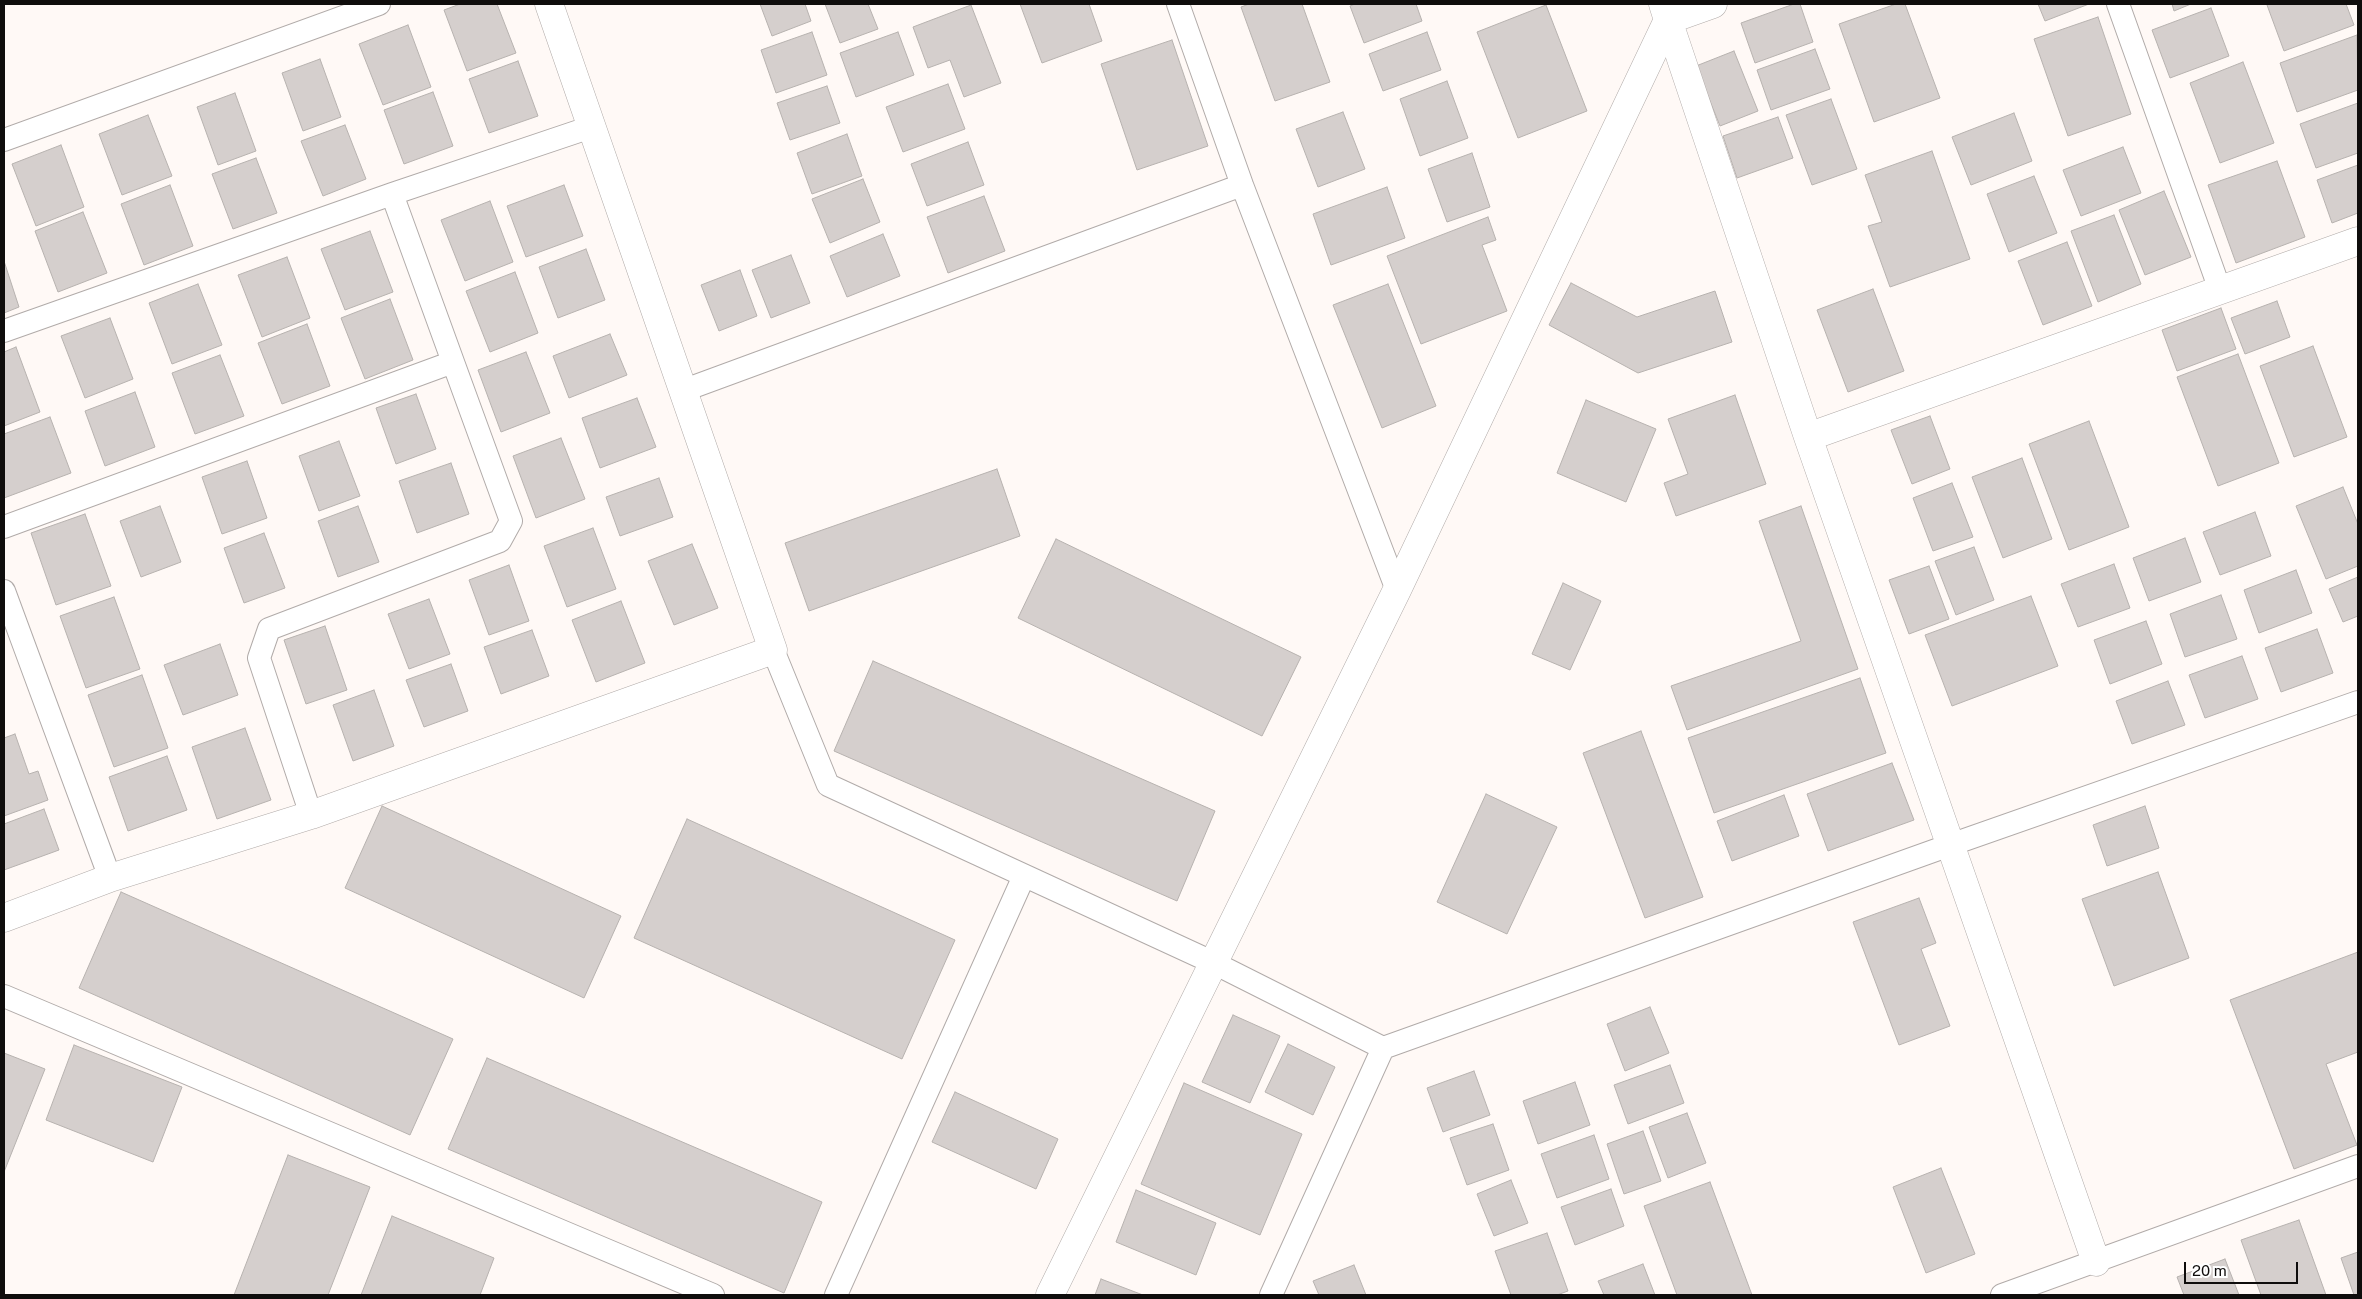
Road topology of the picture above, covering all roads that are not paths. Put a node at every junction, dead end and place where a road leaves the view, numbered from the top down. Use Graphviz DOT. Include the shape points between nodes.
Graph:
graph roads {
  1 [pos="379,4"];
  2 [pos="549,4"];
  3 [pos="1178,4"];
  4 [pos="1713,4"];
  5 [pos="2118,4"];
  6 [pos="1665,12"];
  7 [pos="591,127"];
  8 [pos="4,140"];
  9 [pos="1242,184"];
  10 [pos="392,194"];
  11 [pos="2358,241"];
  12 [pos="2220,290"];
  13 [pos="4,330"];
  14 [pos="453,362"];
  15 [pos="682,390"];
  16 [pos="1808,437"];
  17 [pos="4,527"];
  18 [pos="4,590"];
  19 [pos="1396,590"];
  20 [pos="773,650"];
  21 [pos="2358,702"];
  22 [pos="311,815"];
  23 [pos="1950,845"];
  24 [pos="1024,876"];
  25 [pos="110,878"];
  26 [pos="4,918"];
  27 [pos="1214,963"];
  28 [pos="4,996"];
  29 [pos="1383,1048"];
  30 [pos="2358,1166"];
  31 [pos="2096,1262"];
  32 [pos="713,1295"];
  33 [pos="836,1295"];
  34 [pos="1050,1295"];
  35 [pos="1271,1295"];
  36 [pos="2002,1295"];
  1 -- 8 [label="lane"];
  2 -- 7 [label="street"];
  3 -- 9 [label="lane"];
  4 -- 6 [label="street"];
  5 -- 12 [label="lane"];
  6 -- 16 [label="street"];
  6 -- 19 [label="street"];
  7 -- 10 [label="lane"];
  7 -- 15 [label="street"];
  9 -- 15 [label="lane"];
  9 -- 19 [label="lane"];
  10 -- 13 [label="lane"];
  10 -- 14 [label="lane"];
  11 -- 12 [label="street"];
  12 -- 16 [label="street"];
  14 -- 17 [label="lane"];
  14 -- 22 [label="lane" via="510,521 500,541 269,629 259,658"];
  15 -- 20 [label="street"];
  16 -- 23 [label="street"];
  18 -- 25 [label="lane"];
  19 -- 27 [label="street"];
  20 -- 22 [label="street"];
  20 -- 24 [label="lane" via="828,785"];
  21 -- 23 [label="lane"];
  22 -- 25 [label="street"];
  23 -- 29 [label="lane"];
  23 -- 31 [label="street"];
  24 -- 27 [label="lane"];
  24 -- 33 [label="lane"];
  25 -- 26 [label="street"];
  27 -- 29 [label="lane"];
  27 -- 34 [label="street"];
  28 -- 32 [label="lane"];
  29 -- 35 [label="lane"];
  30 -- 31 [label="lane"];
  31 -- 36 [label="lane"];
}
